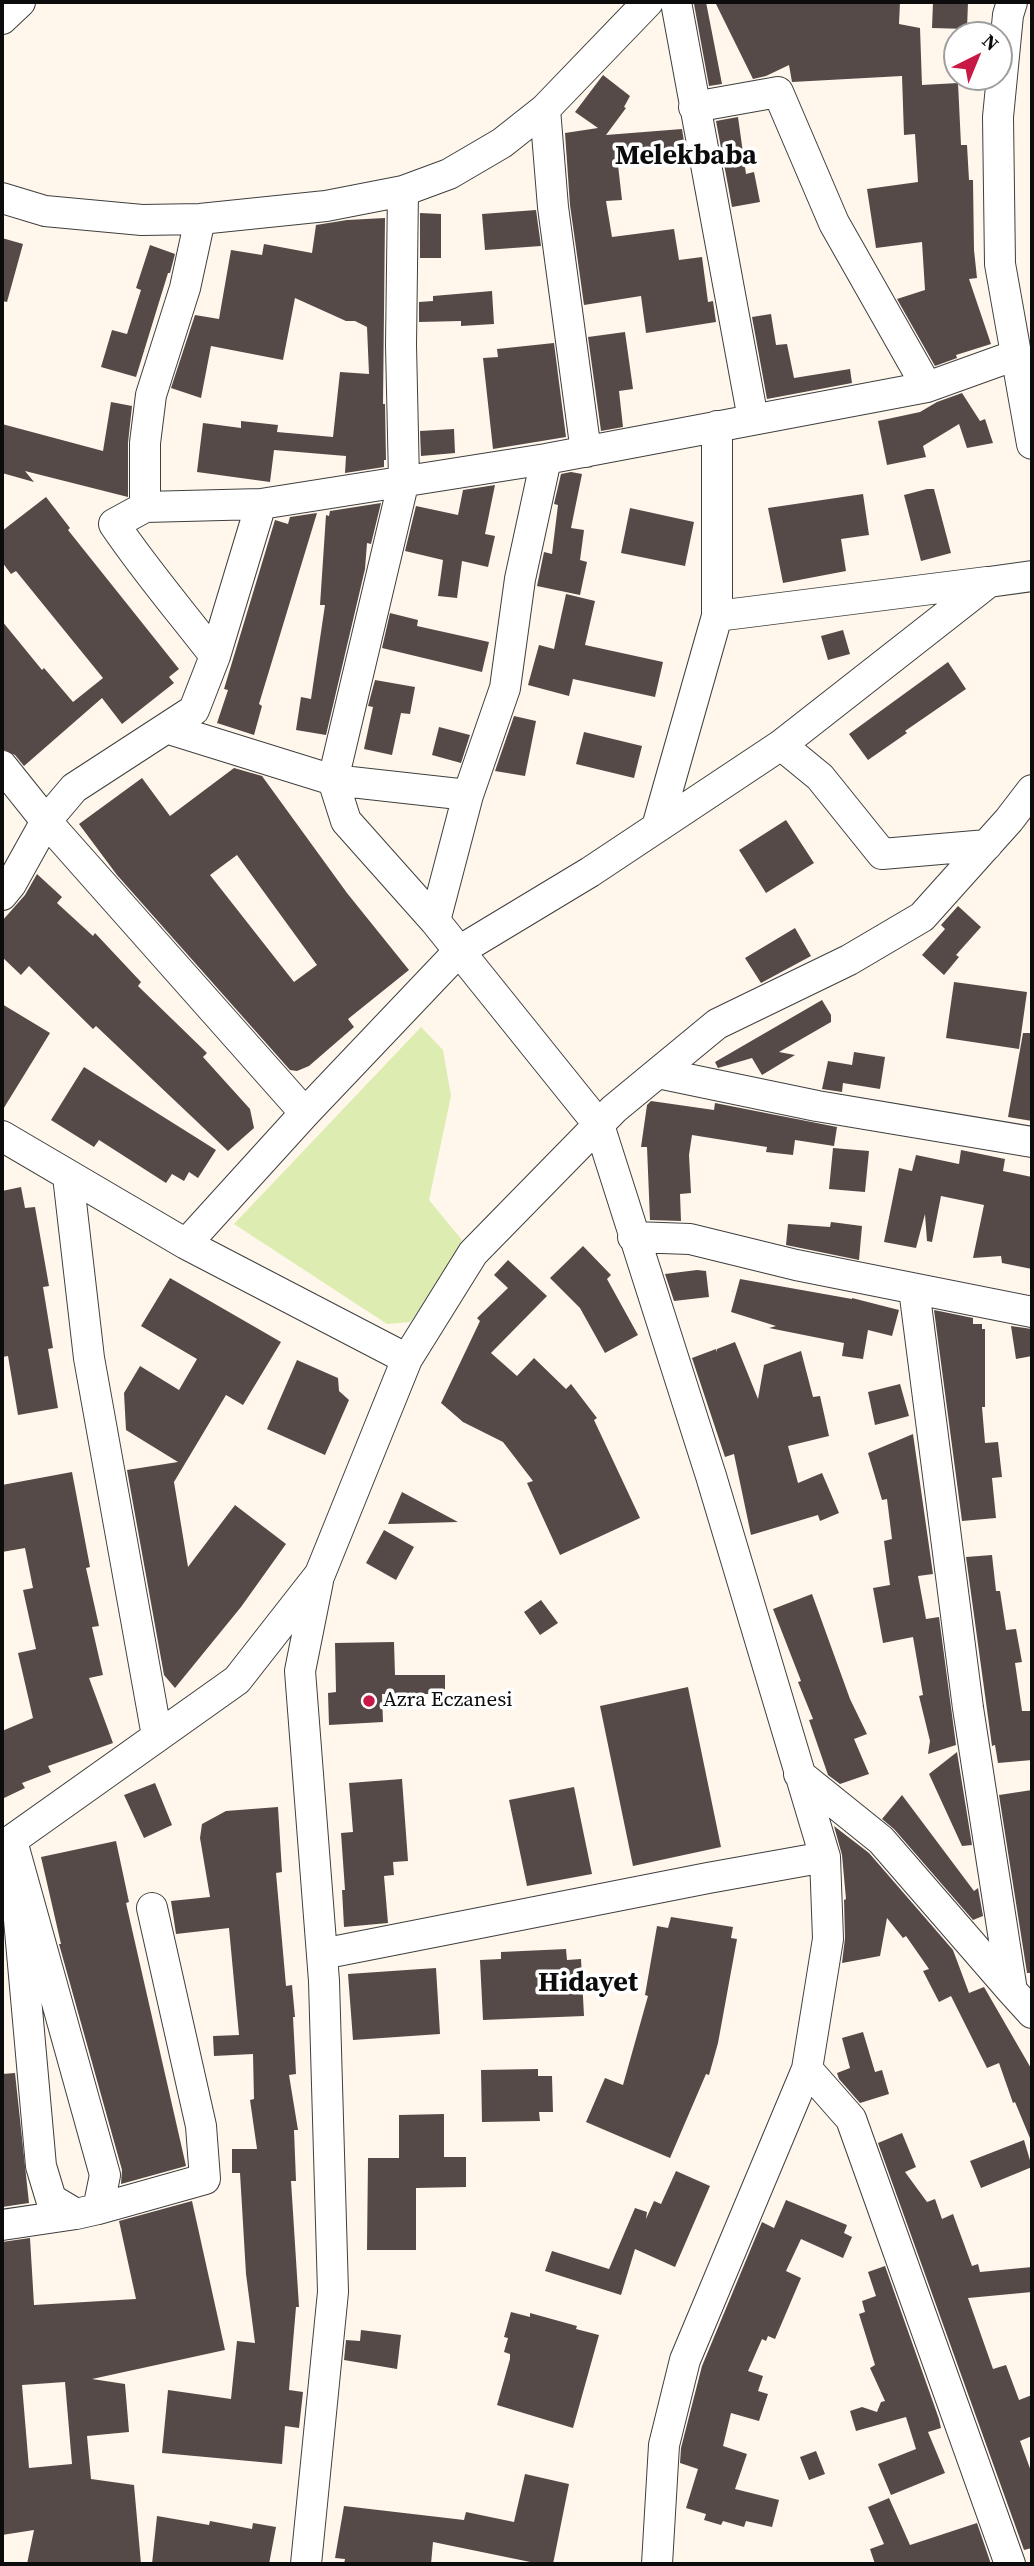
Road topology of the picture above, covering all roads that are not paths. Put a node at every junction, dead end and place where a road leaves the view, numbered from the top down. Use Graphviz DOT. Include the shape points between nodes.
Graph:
graph roads {
  1 [pos="20,2"];
  2 [pos="648,2"];
  3 [pos="676,2"];
  4 [pos="1012,2"];
  5 [pos="2,19"];
  6 [pos="694,107"];
  7 [pos="545,109"];
  8 [pos="403,191"];
  9 [pos="2,198"];
  10 [pos="200,219"];
  11 [pos="1019,302"];
  12 [pos="1016,355"];
  13 [pos="927,387"];
  14 [pos="753,419"];
  15 [pos="717,426"];
  16 [pos="1032,444"];
  17 [pos="586,452"];
  18 [pos="546,459"];
  19 [pos="404,480"];
  20 [pos="261,504"];
  21 [pos="145,507"];
  22 [pos="1032,576"];
  23 [pos="989,582"];
  24 [pos="717,616"];
  25 [pos="215,656"];
  26 [pos="169,729"];
  27 [pos="781,745"];
  28 [pos="2,766"];
  29 [pos="333,780"];
  30 [pos="1032,790"];
  31 [pos="468,795"];
  32 [pos="46,821"];
  33 [pos="657,827"];
  34 [pos="987,845"];
  35 [pos="5,885"];
  36 [pos="435,921"];
  37 [pos="459,951"];
  38 [pos="658,1073"];
  39 [pos="304,1113"];
  40 [pos="599,1125"];
  41 [pos="2,1136"];
  42 [pos="1032,1142"];
  43 [pos="68,1177"];
  44 [pos="633,1237"];
  45 [pos="186,1244"];
  46 [pos="914,1289"];
  47 [pos="1032,1312"];
  48 [pos="407,1360"];
  49 [pos="320,1573"];
  50 [pos="157,1735"];
  51 [pos="799,1774"];
  52 [pos="7,1844"];
  53 [pos="825,1857"];
  54 [pos="152,1908"];
  55 [pos="322,1954"];
  56 [pos="1012,1991"];
  57 [pos="1032,2013"];
  58 [pos="807,2069"];
  59 [pos="87,2211"];
  60 [pos="2,2225"];
  61 [pos="306,2564"];
  62 [pos="657,2564"];
  63 [pos="1010,2564"];
  1 -- 5 [label="street"];
  2 -- 7 [label="street"];
  3 -- 6 [label="street"];
  4 -- 11 [label="street" via="998,117 1000,264"];
  6 -- 13 [label="street" via="778,92 834,223"];
  6 -- 14 [label="street"];
  7 -- 8 [label="street" via="502,143 449,174"];
  7 -- 17 [label="street" via="553,207"];
  8 -- 10 [label="street"];
  8 -- 19 [label="street"];
  9 -- 10 [label="street" via="45,211 142,220"];
  10 -- 21 [label="street" via="185,288 151,395"];
  11 -- 12 [label="street"];
  12 -- 13 [label="street"];
  12 -- 16 [label="street"];
  13 -- 14 [label="street"];
  14 -- 15 [label="street"];
  15 -- 17 [label="street"];
  15 -- 24 [label="street"];
  17 -- 18 [label="street"];
  18 -- 19 [label="street"];
  18 -- 31 [label="street" via="520,579 505,688"];
  19 -- 20 [label="street"];
  19 -- 29 [label="street"];
  20 -- 21 [label="street"];
  20 -- 25 [label="street"];
  21 -- 25 [label="street" via="114,524"];
  22 -- 23 [label="street"];
  23 -- 24 [label="street"];
  23 -- 27 [label="street"];
  24 -- 33 [label="street"];
  25 -- 26 [label="street" via="194,710"];
  26 -- 29 [label="street"];
  26 -- 32 [label="street" via="74,788"];
  27 -- 33 [label="street"];
  27 -- 34 [label="street" via="820,777 882,854"];
  28 -- 32 [label="street"];
  29 -- 31 [label="street"];
  29 -- 36 [label="street" via="346,821"];
  30 -- 34 [label="street"];
  31 -- 36 [label="street"];
  32 -- 35 [label="street"];
  32 -- 39 [label="street"];
  33 -- 37 [label="street"];
  34 -- 38 [label="street" via="922,917 849,960 717,1024"];
  36 -- 37 [label="street"];
  37 -- 39 [label="street"];
  37 -- 40 [label="street"];
  38 -- 40 [label="street"];
  38 -- 42 [label="street" via="817,1106"];
  39 -- 45 [label="street"];
  40 -- 44 [label="street"];
  40 -- 48 [label="street" via="473,1253"];
  41 -- 43 [label="street"];
  43 -- 45 [label="street"];
  43 -- 50 [label="street" via="89,1358"];
  44 -- 46 [label="street" via="690,1239"];
  44 -- 51 [label="street" via="711,1476"];
  45 -- 48 [label="street"];
  46 -- 47 [label="street"];
  46 -- 56 [label="street" via="967,1695"];
  48 -- 49 [label="street"];
  49 -- 50 [label="street" via="237,1680"];
  49 -- 55 [label="street" via="300,1671"];
  50 -- 52 [label="street"];
  51 -- 53 [label="street"];
  51 -- 56 [label="street" via="881,1840"];
  52 -- 59 [label="street" via="105,2175"];
  52 -- 59 [label="street" via="41,2166 51,2199"];
  53 -- 55 [label="street"];
  53 -- 58 [label="street" via="828,1939"];
  54 -- 59 [label="street" via="201,2126 205,2179"];
  55 -- 61 [label="street" via="333,2292"];
  56 -- 57 [label="street"];
  58 -- 62 [label="street" via="685,2360 664,2445"];
  58 -- 63 [label="street" via="851,2119"];
  59 -- 60 [label="street"];
}
